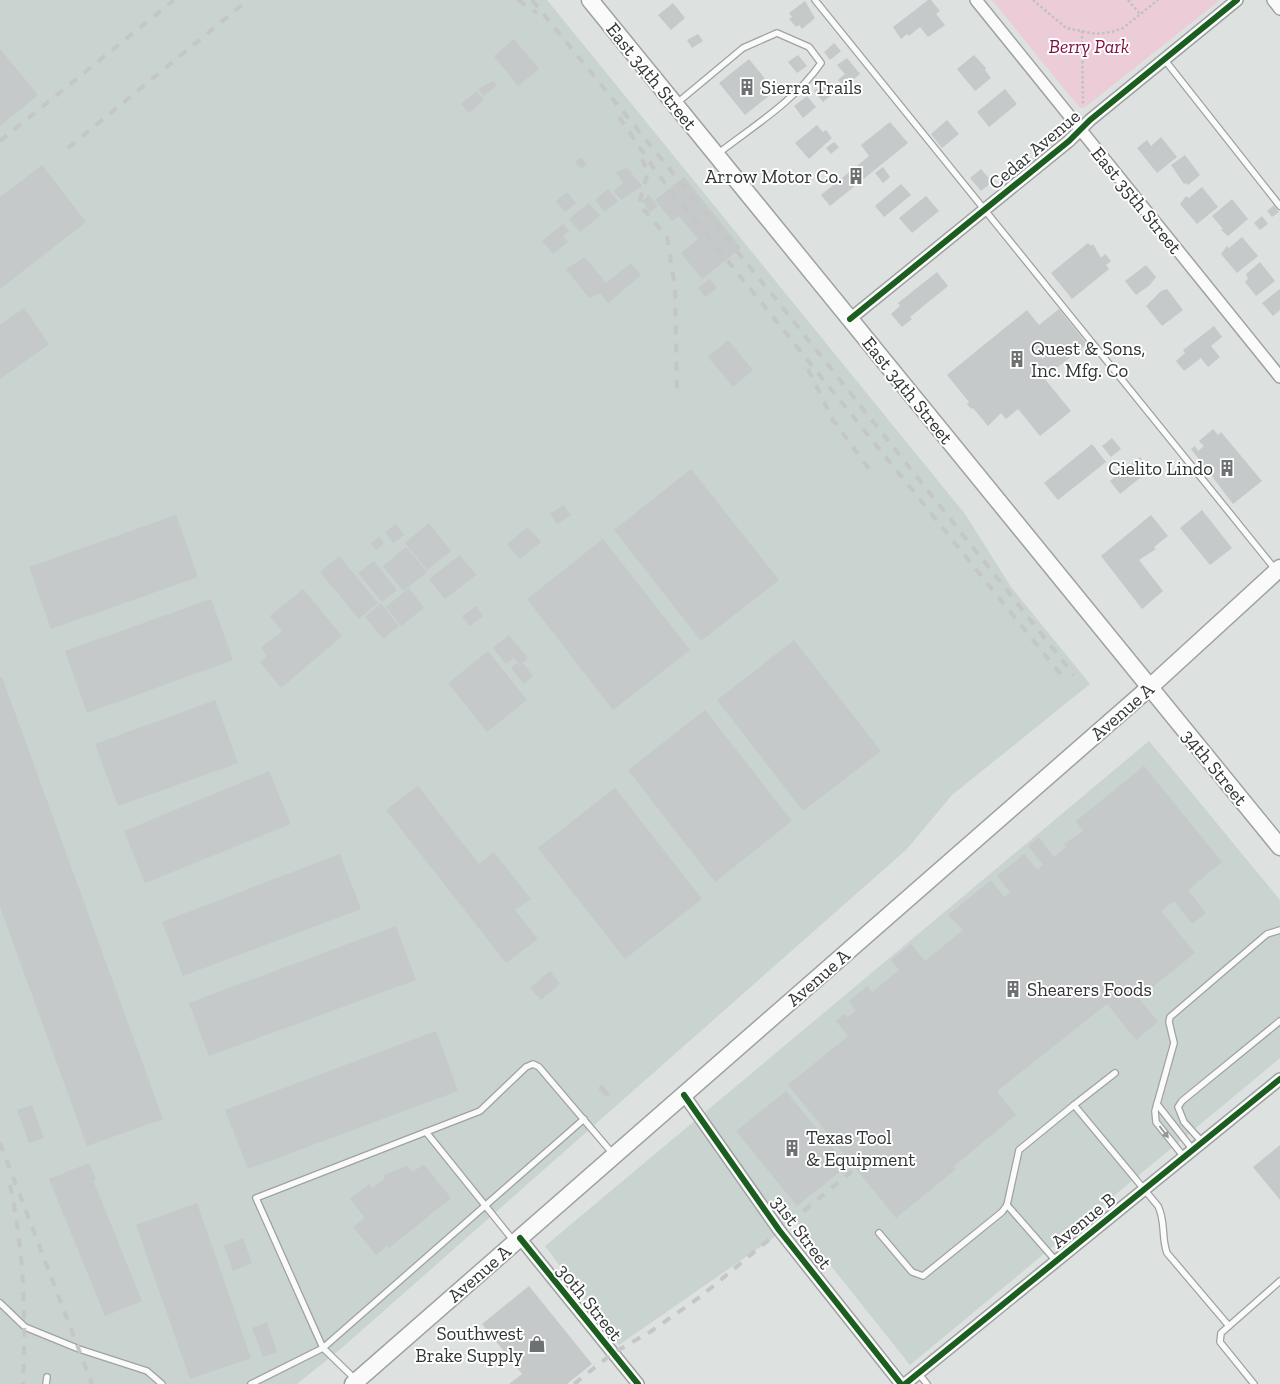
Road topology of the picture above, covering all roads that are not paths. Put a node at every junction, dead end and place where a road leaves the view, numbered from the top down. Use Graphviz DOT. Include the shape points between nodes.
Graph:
graph roads {
  1 [pos="590,0"];
  2 [pos="815,0"];
  3 [pos="976,0"];
  4 [pos="1237,0"];
  5 [pos="1273,0"];
  6 [pos="1280,9"];
  7 [pos="1164,59"];
  8 [pos="675,104"];
  9 [pos="1080,130"];
  10 [pos="716,155"];
  11 [pos="1280,206"];
  12 [pos="985,209"];
  13 [pos="850,319"];
  14 [pos="1279,373"];
  15 [pos="1278,569"];
  16 [pos="1150,687"];
  17 [pos="1280,847"];
  18 [pos="1280,930"];
  19 [pos="1280,1021"];
  20 [pos="1115,1073"];
  21 [pos="1280,1079"];
  22 [pos="684,1094"];
  23 [pos="1156,1104"];
  24 [pos="1074,1105"];
  25 [pos="584,1119"];
  26 [pos="426,1132"];
  27 [pos="1202,1142"];
  28 [pos="1188,1153"];
  29 [pos="614,1155"];
  30 [pos="1144,1190"];
  31 [pos="485,1205"];
  32 [pos="1007,1205"];
  33 [pos="879,1233"];
  34 [pos="517,1240"];
  35 [pos="1056,1261"];
  36 [pos="1280,1281"];
  37 [pos="0,1303"];
  38 [pos="1229,1326"];
  39 [pos="323,1348"];
  40 [pos="918,1373"];
  41 [pos="355,1382"];
  42 [pos="162,1384"];
  43 [pos="251,1384"];
  44 [pos="638,1384"];
  45 [pos="901,1384"];
  46 [pos="905,1384"];
  47 [pos="927,1384"];
  48 [pos="1254,1384"];
  1 -- 8 [label="main road, East 34th Street"];
  2 -- 12 [label="lane"];
  3 -- 9 [label="street, East 35th Street"];
  4 -- 7 [label="street, Cedar Avenue"];
  5 -- 6 [label="street"];
  7 -- 9 [label="street, Cedar Avenue"];
  7 -- 11 [label="lane"];
  8 -- 10 [label="main road, East 34th Street"];
  8 -- 10 [label="lane" via="743,48 777,33 809,47 821,63 810,79"];
  9 -- 12 [label="street, Cedar Avenue"];
  9 -- 14 [label="street, East 35th Street"];
  10 -- 13 [label="main road, East 34th Street"];
  12 -- 13 [label="street, Cedar Avenue"];
  12 -- 15 [label="lane"];
  13 -- 16 [label="main road, East 34th Street"];
  15 -- 16 [label="main road, Avenue A"];
  16 -- 17 [label="main road, 34th Street"];
  16 -- 22 [label="main road, Avenue A"];
  18 -- 23 [label="lane" via="1267,934 1170,1017 1168,1022 1174,1043"];
  19 -- 27 [label="lane" via="1178,1107"];
  20 -- 24 [label="lane"];
  21 -- 27 [label="street, Avenue B"];
  22 -- 29 [label="main road, Avenue A"];
  22 -- 45 [label="street, 31st Street" via="780,1230"];
  23 -- 28 [label="lane"];
  23 -- 28 [label="lane, one-way" via="1156,1122"];
  24 -- 30 [label="lane"];
  24 -- 32 [label="lane" via="1019,1150"];
  25 -- 26 [label="lane" via="533,1064 480,1110"];
  25 -- 29 [label="lane"];
  25 -- 31 [label="lane"];
  26 -- 31 [label="lane"];
  26 -- 39 [label="lane" via="256,1198"];
  27 -- 28 [label="street, Avenue B"];
  28 -- 30 [label="street, Avenue B"];
  29 -- 34 [label="main road, Avenue A"];
  30 -- 35 [label="street, Avenue B"];
  30 -- 38 [label="lane" via="1164,1217 1167,1253"];
  31 -- 34 [label="lane"];
  31 -- 39 [label="lane"];
  32 -- 33 [label="lane" via="923,1276 912,1272"];
  32 -- 35 [label="lane"];
  34 -- 41 [label="main road, Avenue A"];
  34 -- 44 [label="street, 30th Street"];
  35 -- 40 [label="street, Avenue B"];
  36 -- 38 [label="lane"];
  37 -- 42 [label="lane" via="25,1327 147,1371"];
  38 -- 48 [label="lane" via="1221,1333 1220,1342"];
  39 -- 41 [label="lane"];
  39 -- 43 [label="lane"];
  40 -- 46 [label="street, Avenue B"];
  40 -- 47 [label="lane"];
}
